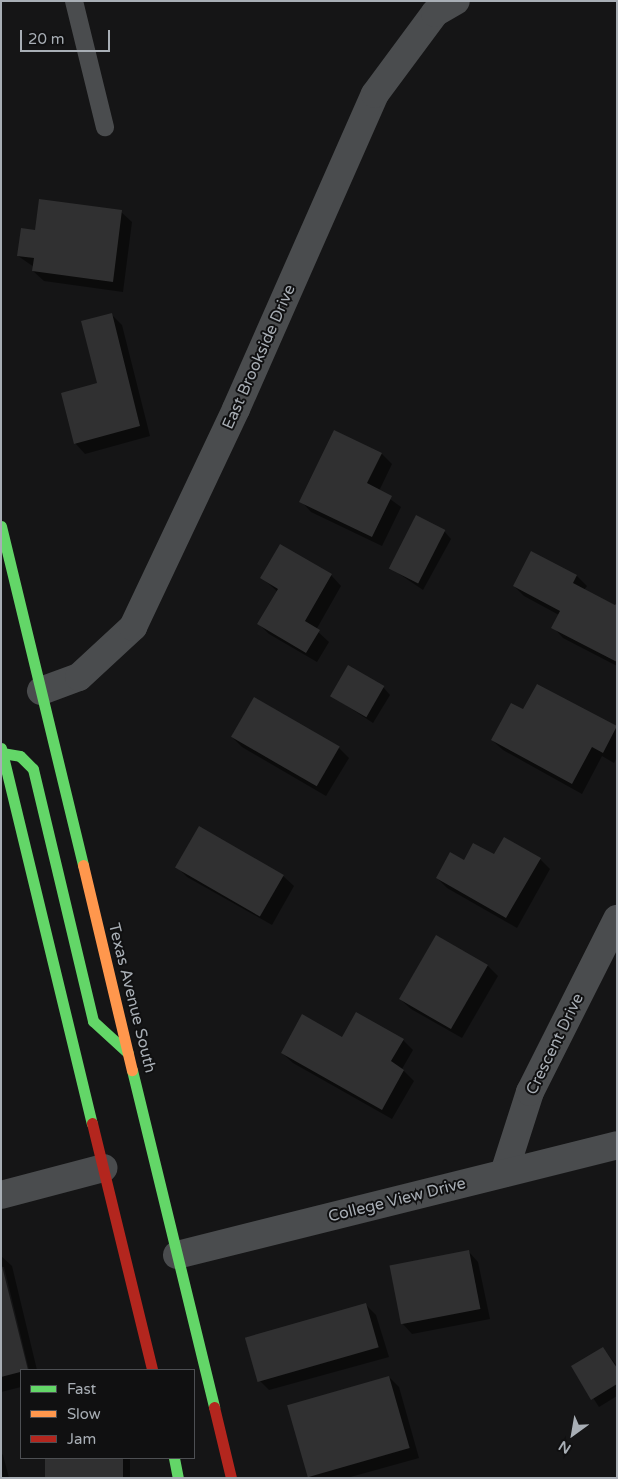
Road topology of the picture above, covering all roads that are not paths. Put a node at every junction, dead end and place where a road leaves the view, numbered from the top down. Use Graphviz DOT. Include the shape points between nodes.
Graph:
graph roads {
  1 [pos="74,1"];
  2 [pos="443,5"];
  3 [pos="105,127"];
  4 [pos="1,526"];
  5 [pos="41,691"];
  6 [pos="2,752"];
  7 [pos="617,919"];
  8 [pos="128,1053"];
  9 [pos="617,1145"];
  10 [pos="103,1168"];
  11 [pos="504,1173"];
  12 [pos="1,1195"];
  13 [pos="177,1255"];
  14 [pos="152,1369"];
  15 [pos="174,1459"];
  16 [pos="178,1478"];
  17 [pos="231,1478"];
  1 -- 3 [label="lane"];
  2 -- 5 [label="street, East Brookside Drive" via="375,94 236,409 133,627 78,677"];
  4 -- 5 [label="main road, Texas Avenue South"];
  5 -- 8 [label="main road, Texas Avenue South"];
  6 -- 8 [label="main road" via="20,756 33,769 93,1021"];
  6 -- 10 [label="main road"];
  7 -- 11 [label="street, Crescent Drive" via="530,1092"];
  8 -- 13 [label="main road, Texas Avenue South"];
  9 -- 11 [label="street, College View Drive"];
  10 -- 12 [label="street"];
  10 -- 14 [label="main road"];
  11 -- 13 [label="street, College View Drive"];
  13 -- 17 [label="main road, Texas Avenue South"];
  15 -- 16 [label="main road"];
}
